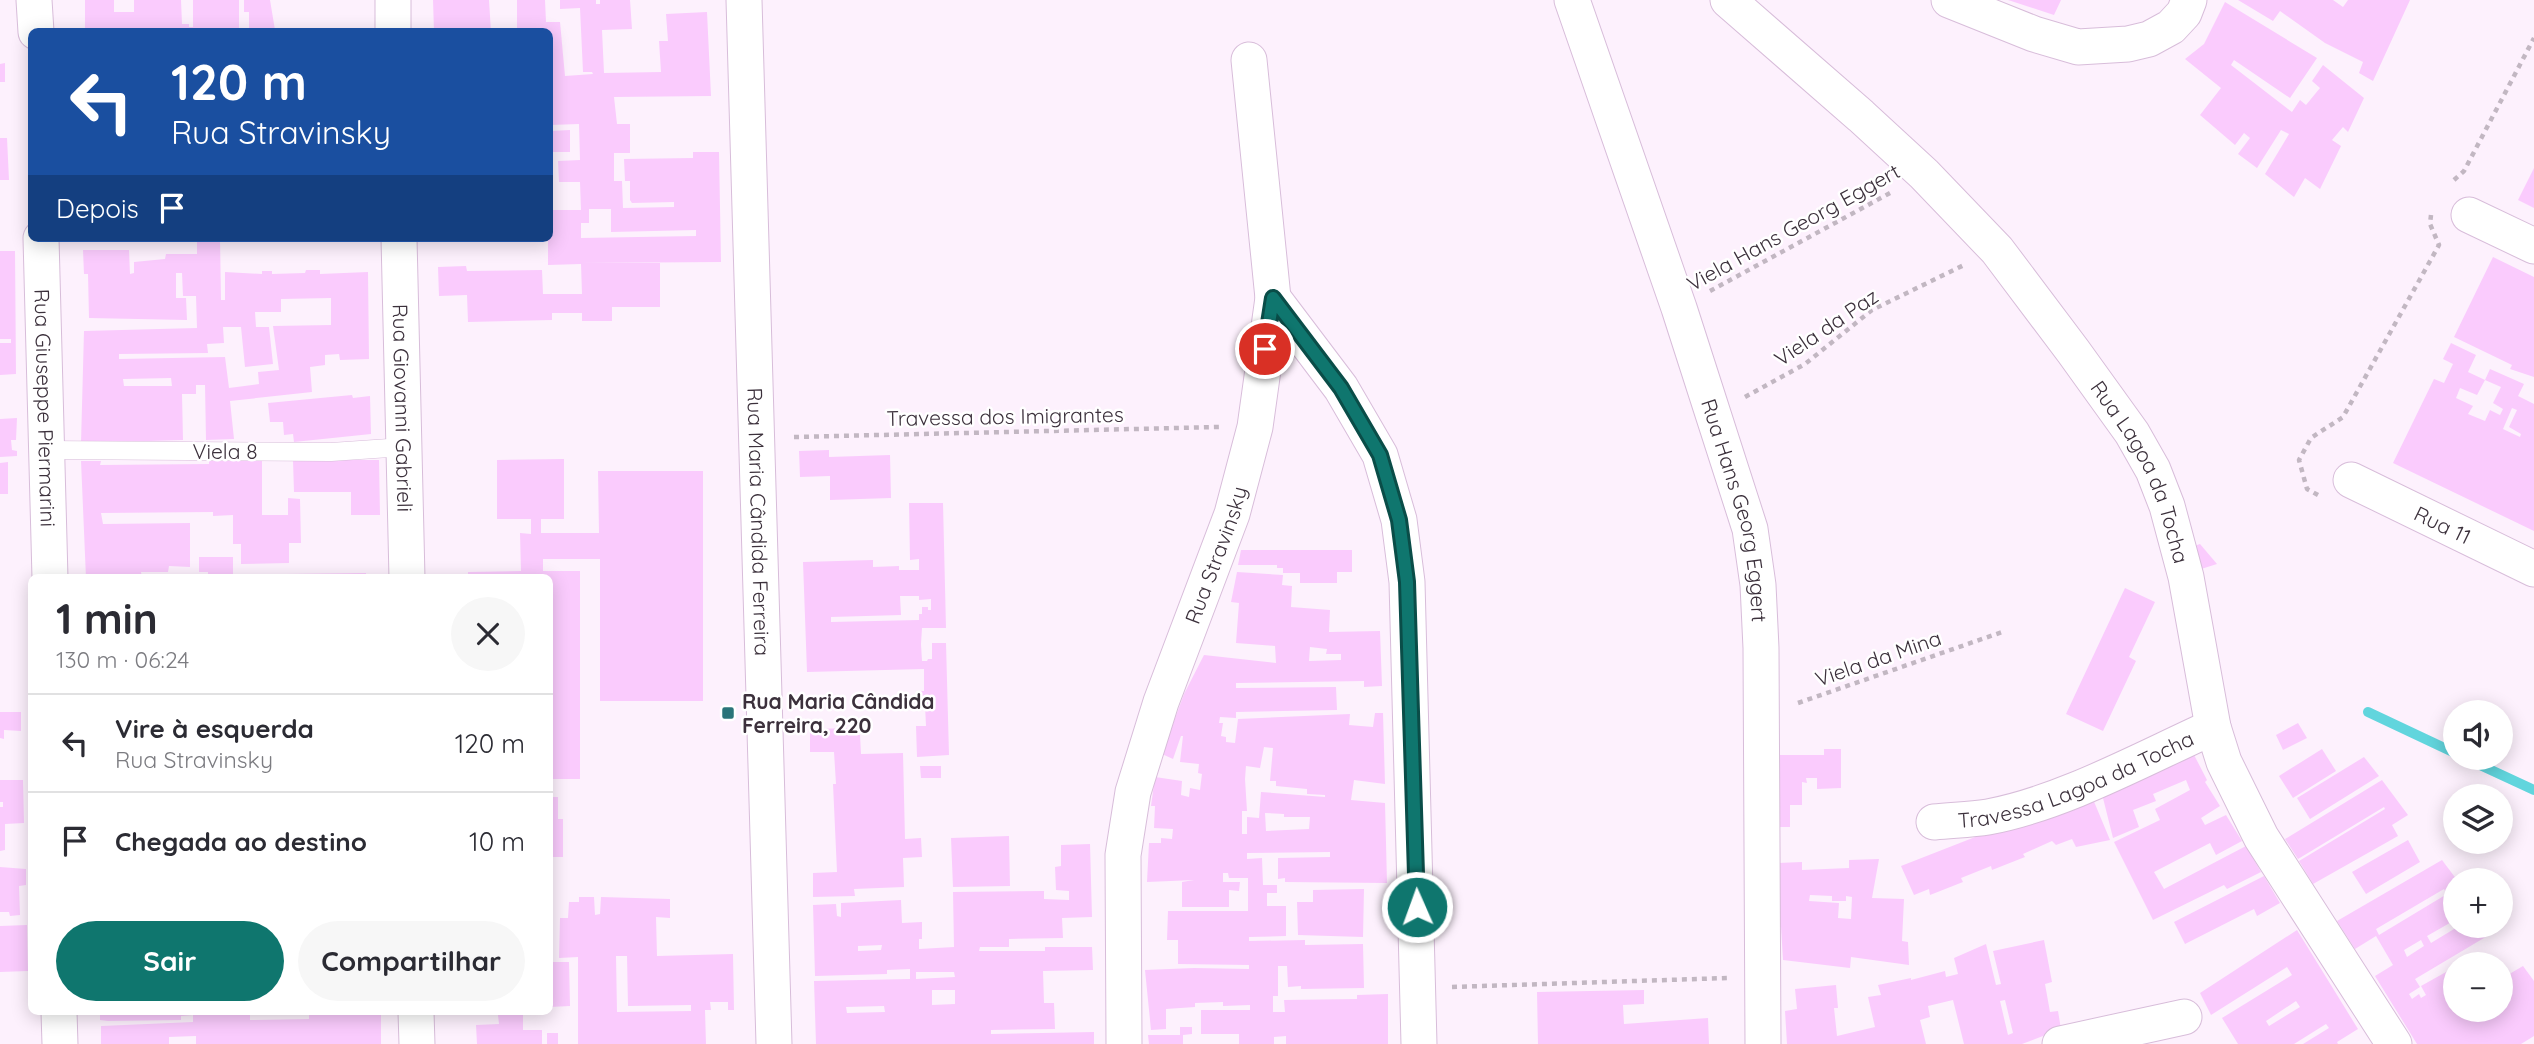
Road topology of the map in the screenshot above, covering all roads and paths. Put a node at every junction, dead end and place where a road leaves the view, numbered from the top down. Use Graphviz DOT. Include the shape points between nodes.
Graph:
graph roads {
  1 [pos="34,0"];
  2 [pos="393,0"];
  3 [pos="744,0"];
  4 [pos="1572,0"];
  5 [pos="1728,0"];
  6 [pos="1949,0"];
  7 [pos="2189,0"];
  8 [pos="36,28"];
  9 [pos="393,28"];
  10 [pos="2534,38"];
  11 [pos="1249,60"];
  12 [pos="1924,174"];
  13 [pos="2447,187"];
  14 [pos="2432,206"];
  15 [pos="2469,215"];
  16 [pos="41,242"];
  17 [pos="399,242"];
  18 [pos="2534,246"];
  19 [pos="1997,250"];
  20 [pos="1273,298"];
  21 [pos="1679,308"];
  22 [pos="1713,414"];
  23 [pos="1255,426"];
  24 [pos="757,438"];
  25 [pos="404,447"];
  26 [pos="46,450"];
  27 [pos="2351,480"];
  28 [pos="2534,569"];
  29 [pos="50,574"];
  30 [pos="407,574"];
  31 [pos="2006,631"];
  32 [pos="1761,715"];
  33 [pos="2213,727"];
  34 [pos="1934,822"];
  35 [pos="1763,977"];
  36 [pos="1419,988"];
  37 [pos="59,1015"];
  38 [pos="416,1015"];
  39 [pos="2184,1017"];
  40 [pos="60,1044"];
  41 [pos="417,1044"];
  42 [pos="774,1044"];
  43 [pos="1124,1044"];
  44 [pos="1419,1044"];
  45 [pos="1763,1044"];
  46 [pos="2060,1044"];
  47 [pos="2394,1044"];
  1 -- 8 [label="street"];
  2 -- 9 [label="street"];
  3 -- 24 [label="street, Rua Maria Cândida Ferreira"];
  4 -- 21 [label="street, Rua Hans Georg Eggert"];
  5 -- 12 [label="street, Rua Lagoa da Tocha"];
  6 -- 7 [label="street" via="2078,47 2149,39 2171,27"];
  10 -- 13 [label="path" via="2464,171"];
  11 -- 20 [label="street, Rua Stravinsky"];
  12 -- 19 [label="street, Rua Lagoa da Tocha"];
  12 -- 21 [label="path, Viela Hans Georg Eggert"];
  14 -- 27 [label="path" via="2430,224 2439,245 2343,417 2311,438 2300,460 2307,489 2325,500"];
  15 -- 18 [label="street"];
  16 -- 26 [label="street, Rua Giuseppe Piermarini"];
  17 -- 25 [label="street, Rua Giovanni Gabrieli"];
  19 -- 22 [label="path, Viela da Paz" via="1872,310 1805,364"];
  19 -- 33 [label="street, Rua Lagoa da Tocha" via="2103,392 2153,470 2186,577"];
  20 -- 23 [label="street, Rua Stravinsky"];
  20 -- 36 [label="street" via="1341,388 1380,455 1399,520 1407,582"];
  21 -- 22 [label="street, Rua Hans Georg Eggert"];
  22 -- 32 [label="street, Rua Hans Georg Eggert" via="1750,529 1762,648"];
  23 -- 24 [label="path, Travessa dos Imigrantes"];
  23 -- 43 [label="street, Rua Stravinsky" via="1232,514 1161,702 1133,792 1123,855"];
  24 -- 42 [label="street, Rua Maria Cândida Ferreira"];
  25 -- 26 [label="lane, Viela 8" via="331,452"];
  25 -- 30 [label="street, Rua Giovanni Gabrieli"];
  26 -- 29 [label="street, Rua Giuseppe Piermarini"];
  27 -- 28 [label="street, Rua 11"];
  31 -- 32 [label="path, Viela da Mina"];
  32 -- 35 [label="street, Rua Hans Georg Eggert"];
  33 -- 34 [label="street, Travessa Lagoa da Tocha" via="2021,809"];
  33 -- 47 [label="street, Rua Lagoa da Tocha" via="2224,762 2261,837"];
  35 -- 36 [label="path"];
  35 -- 45 [label="street, Rua Hans Georg Eggert"];
  36 -- 44 [label="street"];
  37 -- 40 [label="street"];
  38 -- 41 [label="street"];
  39 -- 46 [label="street"];
}
